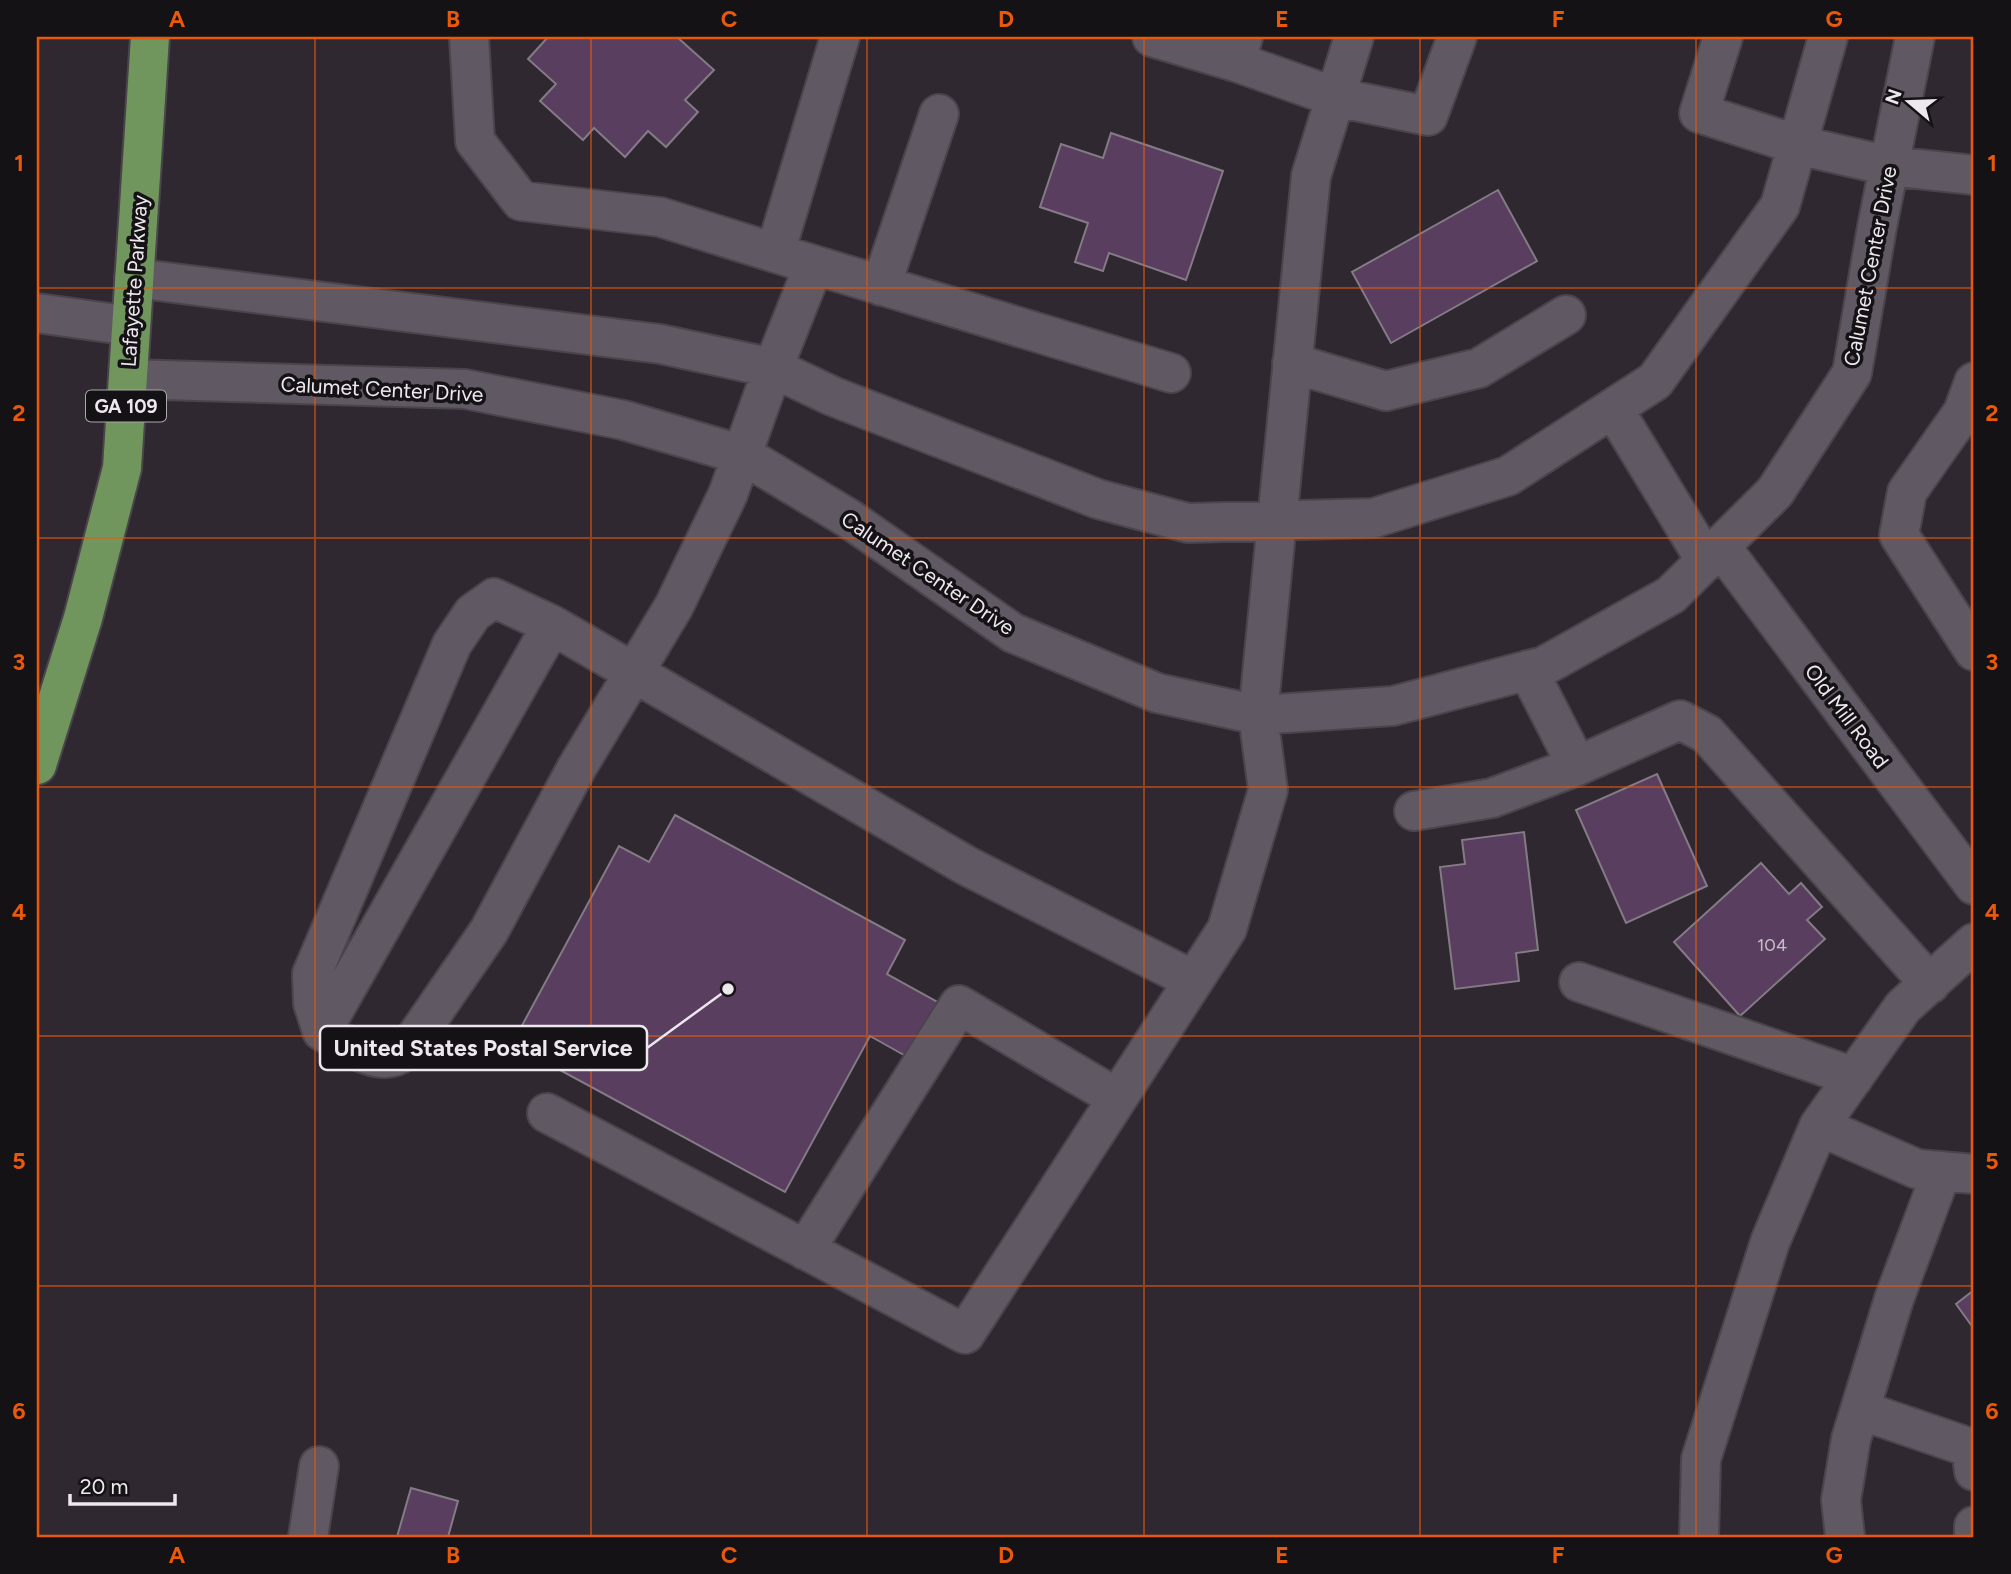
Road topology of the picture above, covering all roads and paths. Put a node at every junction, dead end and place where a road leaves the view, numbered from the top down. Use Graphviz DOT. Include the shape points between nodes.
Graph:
graph roads {
  1 [pos="150,37"];
  2 [pos="470,37"];
  3 [pos="840,37"];
  4 [pos="1152,37"];
  5 [pos="1354,37"];
  6 [pos="1457,37"];
  7 [pos="1723,37"];
  8 [pos="1828,37"];
  9 [pos="1915,37"];
  10 [pos="1240,50"];
  11 [pos="1335,97"];
  12 [pos="939,114"];
  13 [pos="1798,145"];
  14 [pos="1889,166"];
  15 [pos="1974,175"];
  16 [pos="775,253"];
  17 [pos="814,265"];
  18 [pos="134,278"];
  19 [pos="881,286"];
  20 [pos="37,313"];
  21 [pos="1566,314"];
  22 [pos="131,326"];
  23 [pos="1292,363"];
  24 [pos="773,368"];
  25 [pos="1171,373"];
  26 [pos="128,379"];
  27 [pos="1974,382"];
  28 [pos="1613,408"];
  29 [pos="743,454"];
  30 [pos="1276,521"];
  31 [pos="1714,554"];
  32 [pos="552,625"];
  33 [pos="1974,651"];
  34 [pos="1528,670"];
  35 [pos="635,672"];
  36 [pos="1258,715"];
  37 [pos="37,765"];
  38 [pos="1577,766"];
  39 [pos="1414,811"];
  40 [pos="1974,885"];
  41 [pos="1974,943"];
  42 [pos="1193,980"];
  43 [pos="1579,982"];
  44 [pos="1930,984"];
  45 [pos="322,1031"];
  46 [pos="1854,1077"];
  47 [pos="1117,1098"];
  48 [pos="547,1113"];
  49 [pos="1819,1126"];
  50 [pos="1958,1173"];
  51 [pos="805,1250"];
  52 [pos="1860,1410"];
  53 [pos="319,1466"];
  54 [pos="1974,1471"];
  55 [pos="1974,1526"];
  56 [pos="308,1537"];
  57 [pos="1699,1537"];
  58 [pos="1845,1537"];
  59 [pos="1974,1537"];
  1 -- 18 [label="highway, Lafayette Parkway / GA 109"];
  2 -- 16 [label="street" via="475,141 521,201 660,217"];
  3 -- 16 [label="street"];
  4 -- 10 [label="street"];
  5 -- 11 [label="street"];
  6 -- 11 [label="street" via="1429,116"];
  7 -- 13 [label="street" via="1699,113"];
  8 -- 13 [label="street"];
  9 -- 14 [label="street, Calumet Center Drive"];
  10 -- 11 [label="street"];
  11 -- 23 [label="street" via="1311,176"];
  12 -- 19 [label="street"];
  13 -- 14 [label="street"];
  13 -- 28 [label="street" via="1780,206 1655,381"];
  14 -- 15 [label="street"];
  14 -- 31 [label="street, Calumet Center Drive" via="1852,373 1775,492"];
  16 -- 17 [label="street"];
  17 -- 19 [label="street"];
  17 -- 24 [label="street"];
  18 -- 22 [label="highway, Lafayette Parkway / GA 109"];
  18 -- 24 [label="street" via="660,344"];
  19 -- 25 [label="street"];
  20 -- 22 [label="street"];
  21 -- 23 [label="street" via="1479,368 1386,391"];
  22 -- 26 [label="highway, Lafayette Parkway / GA 109"];
  23 -- 30 [label="street"];
  24 -- 29 [label="street"];
  24 -- 30 [label="street" via="832,396 1098,499 1188,523"];
  26 -- 29 [label="street, Calumet Center Drive" via="466,389 623,420"];
  26 -- 37 [label="highway, Lafayette Parkway / GA 109" via="122,468 83,618"];
  27 -- 33 [label="street" via="1963,412 1907,492 1899,536"];
  28 -- 30 [label="street" via="1508,476 1374,519"];
  28 -- 31 [label="street, Old Mill Road"];
  29 -- 35 [label="street" via="674,606"];
  29 -- 36 [label="street, Calumet Center Drive" via="848,518 1013,633 1157,693"];
  30 -- 36 [label="street"];
  31 -- 34 [label="street, Calumet Center Drive" via="1671,596 1544,666"];
  31 -- 40 [label="street, Old Mill Road"];
  32 -- 35 [label="street"];
  32 -- 45 [label="street"];
  32 -- 45 [label="street" via="494,598 473,613 452,644 312,974 313,1003"];
  34 -- 36 [label="street, Calumet Center Drive" via="1393,706"];
  34 -- 38 [label="street"];
  35 -- 42 [label="street" via="967,866"];
  35 -- 45 [label="street" via="576,769 489,931 402,1053 387,1058 371,1056"];
  36 -- 42 [label="street" via="1268,790 1227,929"];
  38 -- 39 [label="street" via="1492,798"];
  38 -- 44 [label="street" via="1680,720 1707,734"];
  41 -- 44 [label="street"];
  42 -- 47 [label="street"];
  43 -- 46 [label="street"];
  44 -- 46 [label="street" via="1903,1007"];
  46 -- 49 [label="street"];
  47 -- 51 [label="street" via="965,1334"];
  47 -- 51 [label="street" via="959,1005"];
  48 -- 51 [label="street"];
  49 -- 50 [label="street" via="1917,1169"];
  49 -- 57 [label="street" via="1770,1242 1701,1459"];
  50 -- 52 [label="street" via="1894,1299"];
  52 -- 54 [label="street" via="1971,1448"];
  52 -- 58 [label="street" via="1841,1500"];
  53 -- 56 [label="street"];
  55 -- 59 [label="street"];
}
